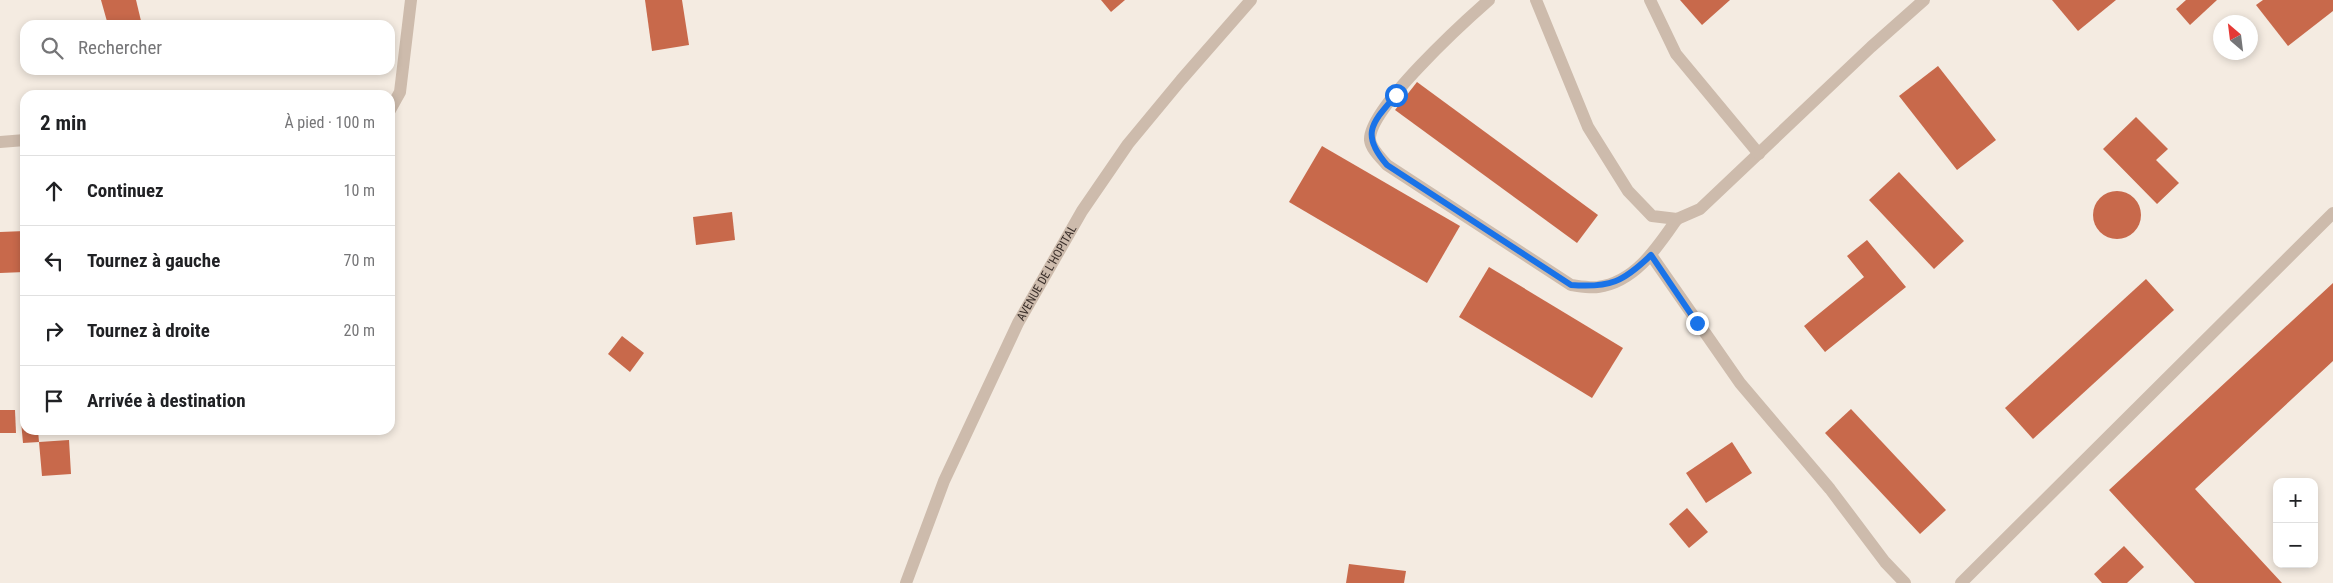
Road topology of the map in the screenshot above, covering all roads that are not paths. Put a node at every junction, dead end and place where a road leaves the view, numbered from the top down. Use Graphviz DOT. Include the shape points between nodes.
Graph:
graph roads {
  1 [pos="411,0"];
  2 [pos="1251,0"];
  3 [pos="1489,0"];
  4 [pos="1536,0"];
  5 [pos="1650,0"];
  6 [pos="1924,0"];
  7 [pos="395,101"];
  8 [pos="20,140"];
  9 [pos="0,142"];
  10 [pos="1759,154"];
  11 [pos="2333,213"];
  12 [pos="1677,219"];
  13 [pos="1651,255"];
  14 [pos="906,583"];
  15 [pos="1905,583"];
  16 [pos="1960,583"];
  1 -- 7 [label="street" via="400,92"];
  2 -- 14 [label="street, AVENUE DE L'HOPITAL" via="1128,144 1082,211 1018,323 944,481"];
  3 -- 13 [label="street" via="1433,52 1384,110 1373,127 1370,140 1376,152 1387,165 1571,285 1596,287 1615,283 1636,270"];
  4 -- 12 [label="street" via="1588,126 1628,191 1652,216"];
  5 -- 10 [label="street" via="1676,54"];
  6 -- 10 [label="street"];
  8 -- 9 [label="street"];
  10 -- 12 [label="street" via="1700,209"];
  11 -- 16 [label="street"];
  12 -- 13 [label="street"];
  13 -- 15 [label="street" via="1740,383"];
}
